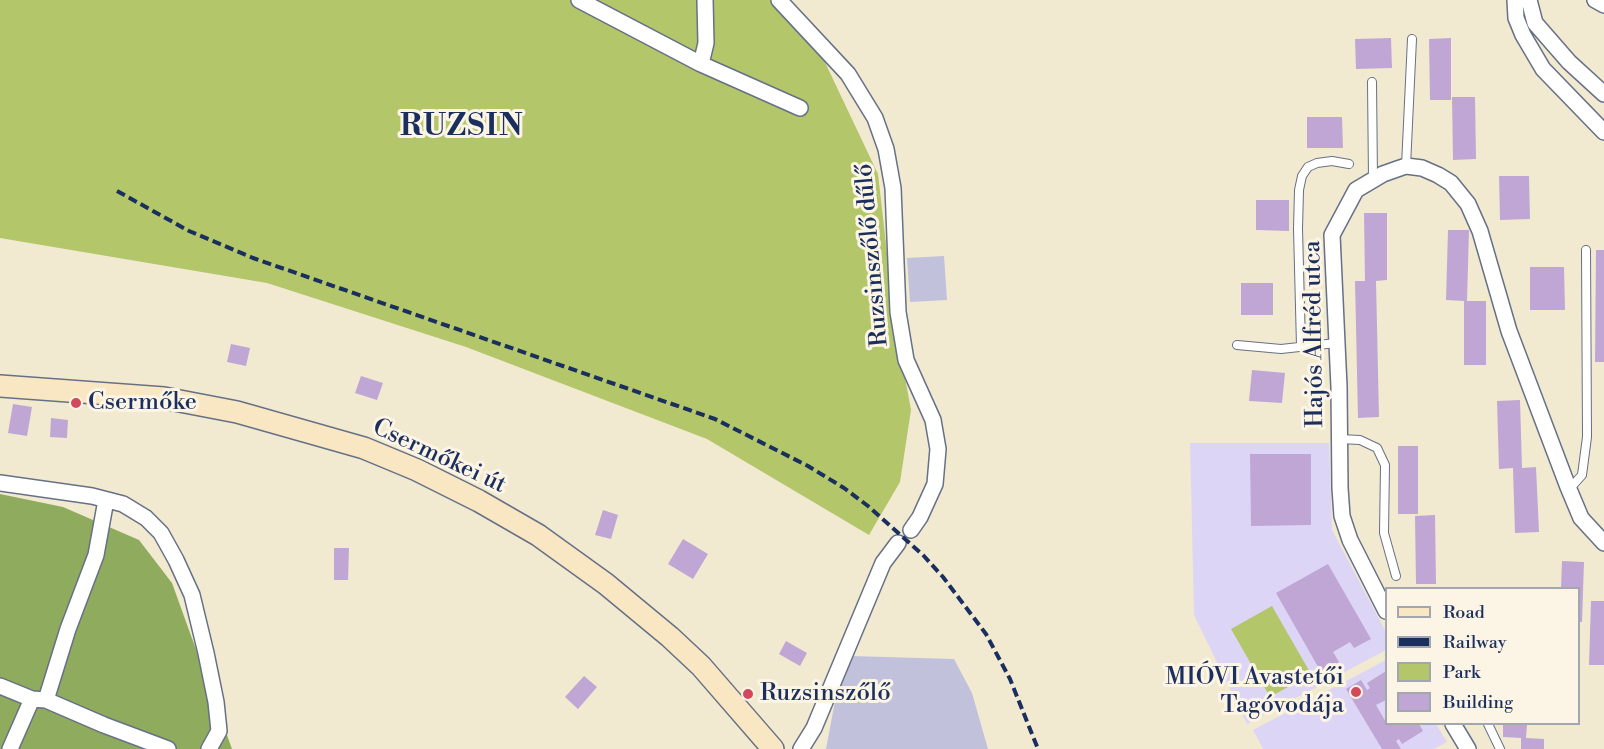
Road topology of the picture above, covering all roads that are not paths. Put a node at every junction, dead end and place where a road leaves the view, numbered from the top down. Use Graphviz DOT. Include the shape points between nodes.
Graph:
graph roads {
  1 [pos="579,0"];
  2 [pos="705,0"];
  3 [pos="778,0"];
  4 [pos="1515,0"];
  5 [pos="1529,0"];
  6 [pos="1595,0"];
  7 [pos="1604,5"];
  8 [pos="1412,39"];
  9 [pos="701,64"];
  10 [pos="1372,82"];
  11 [pos="1604,94"];
  12 [pos="800,108"];
  13 [pos="1604,132"];
  14 [pos="1349,164"];
  15 [pos="1406,166"];
  16 [pos="1374,181"];
  17 [pos="1586,250"];
  18 [pos="1336,343"];
  19 [pos="1237,345"];
  20 [pos="1301,346"];
  21 [pos="0,386"];
  22 [pos="1339,439"];
  23 [pos="0,483"];
  24 [pos="1568,487"];
  25 [pos="106,500"];
  26 [pos="911,530"];
  27 [pos="898,543"];
  28 [pos="1604,543"];
  29 [pos="1396,576"];
  30 [pos="1385,609"];
  31 [pos="0,686"];
  32 [pos="39,700"];
  33 [pos="1454,725"];
  34 [pos="1489,725"];
  35 [pos="10,749"];
  36 [pos="168,749"];
  37 [pos="210,749"];
  38 [pos="773,749"];
  39 [pos="801,749"];
  40 [pos="1468,749"];
  41 [pos="1500,749"];
  1 -- 9 [label="street"];
  2 -- 9 [label="street" via="706,43"];
  3 -- 26 [label="street, Ruzsinszőlő dűlő" via="848,74 875,118 886,149 893,188 898,312 906,360 933,420 938,449 934,484"];
  4 -- 13 [label="street" via="1523,36 1543,69"];
  5 -- 11 [label="street" via="1535,23"];
  6 -- 7 [label="street"];
  8 -- 15 [label="lane"];
  9 -- 12 [label="street"];
  10 -- 16 [label="lane"];
  14 -- 20 [label="lane" via="1317,163 1302,176 1298,229"];
  15 -- 16 [label="street, Hajós Alfréd utca"];
  15 -- 24 [label="street" via="1438,175 1451,183 1468,204 1480,231 1509,331"];
  16 -- 18 [label="street, Hajós Alfréd utca" via="1356,190 1332,235"];
  17 -- 24 [label="lane" via="1587,437 1582,475"];
  18 -- 20 [label="lane"];
  18 -- 22 [label="street, Hajós Alfréd utca"];
  19 -- 20 [label="lane" via="1281,350"];
  21 -- 38 [label="main road, Csermőkei út" via="164,398 237,412 364,448 417,470 538,536 606,584 701,666"];
  22 -- 29 [label="lane" via="1360,440 1377,448 1385,465 1384,533"];
  22 -- 30 [label="street, Hajós Alfréd utca" via="1342,516"];
  23 -- 25 [label="street"];
  24 -- 28 [label="street" via="1581,518"];
  25 -- 32 [label="street" via="96,555"];
  25 -- 37 [label="street" via="123,504 161,533 192,595 216,702 219,731"];
  27 -- 39 [label="street" via="883,563"];
  31 -- 32 [label="street"];
  32 -- 35 [label="street"];
  32 -- 36 [label="street"];
  33 -- 40 [label="street"];
  34 -- 41 [label="lane"];
}
